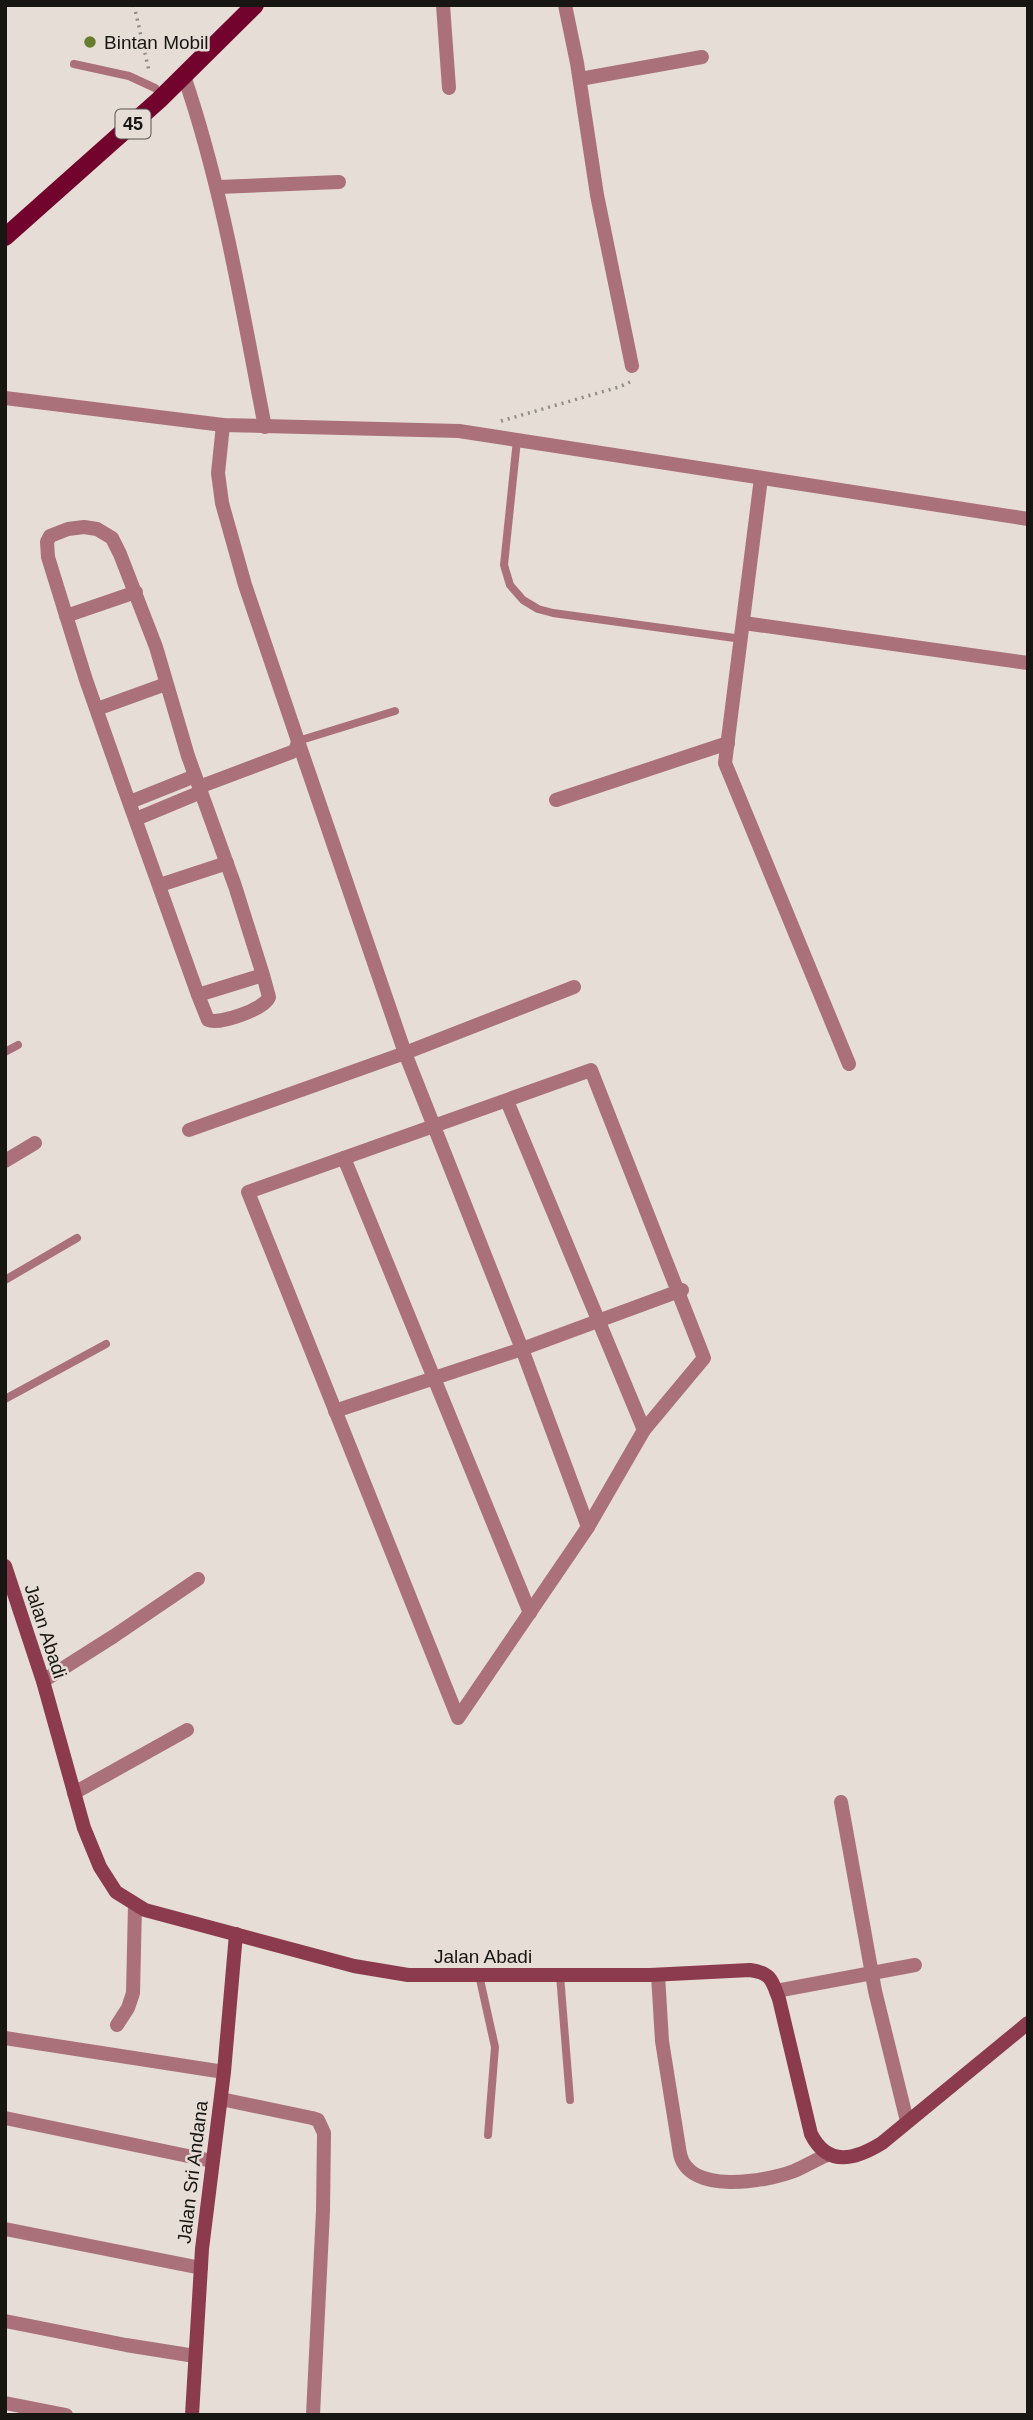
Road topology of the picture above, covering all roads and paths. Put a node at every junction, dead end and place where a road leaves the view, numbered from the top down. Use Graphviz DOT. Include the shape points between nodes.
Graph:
graph roads {
  1 [pos="134,5"];
  2 [pos="255,5"];
  3 [pos="443,5"];
  4 [pos="565,5"];
  5 [pos="702,57"];
  6 [pos="74,64"];
  7 [pos="184,76"];
  8 [pos="580,79"];
  9 [pos="155,88"];
  10 [pos="449,88"];
  11 [pos="339,181"];
  12 [pos="218,187"];
  13 [pos="5,237"];
  14 [pos="632,366"];
  15 [pos="5,398"];
  16 [pos="492,423"];
  17 [pos="223,425"];
  18 [pos="265,427"];
  19 [pos="517,440"];
  20 [pos="761,478"];
  21 [pos="1028,519"];
  22 [pos="136,592"];
  23 [pos="66,616"];
  24 [pos="744,623"];
  25 [pos="741,639"];
  26 [pos="1028,663"];
  27 [pos="166,684"];
  28 [pos="97,709"];
  29 [pos="395,711"];
  30 [pos="298,741"];
  31 [pos="728,743"];
  32 [pos="198,785"];
  33 [pos="556,800"];
  34 [pos="130,802"];
  35 [pos="136,819"];
  36 [pos="227,863"];
  37 [pos="160,885"];
  38 [pos="263,975"];
  39 [pos="574,986"];
  40 [pos="198,995"];
  41 [pos="18,1045"];
  42 [pos="5,1052"];
  43 [pos="405,1053"];
  44 [pos="849,1065"];
  45 [pos="507,1101"];
  46 [pos="434,1126"];
  47 [pos="188,1130"];
  48 [pos="35,1143"];
  49 [pos="344,1158"];
  50 [pos="5,1161"];
  51 [pos="77,1238"];
  52 [pos="5,1280"];
  53 [pos="680,1291"];
  54 [pos="599,1321"];
  55 [pos="106,1344"];
  56 [pos="522,1349"];
  57 [pos="434,1378"];
  58 [pos="5,1399"];
  59 [pos="335,1412"];
  60 [pos="645,1430"];
  61 [pos="589,1527"];
  62 [pos="5,1566"];
  63 [pos="198,1579"];
  64 [pos="530,1613"];
  65 [pos="43,1681"];
  66 [pos="187,1730"];
  67 [pos="74,1793"];
  68 [pos="841,1802"];
  69 [pos="135,1905"];
  70 [pos="236,1934"];
  71 [pos="915,1965"];
  72 [pos="872,1972"];
  73 [pos="479,1975"];
  74 [pos="560,1975"];
  75 [pos="658,1975"];
  76 [pos="776,1991"];
  77 [pos="1028,2023"];
  78 [pos="117,2025"];
  79 [pos="5,2038"];
  80 [pos="224,2072"];
  81 [pos="220,2099"];
  82 [pos="570,2100"];
  83 [pos="5,2118"];
  84 [pos="907,2121"];
  85 [pos="488,2135"];
  86 [pos="829,2154"];
  87 [pos="212,2161"];
  88 [pos="5,2229"];
  89 [pos="201,2268"];
  90 [pos="5,2320"];
  91 [pos="195,2356"];
  92 [pos="5,2403"];
  93 [pos="66,2415"];
  94 [pos="192,2415"];
  95 [pos="313,2415"];
  1 -- 9 [label="path"];
  2 -- 7 [label="main road, 45"];
  3 -- 10 [label="street"];
  4 -- 8 [label="street"];
  5 -- 8 [label="street"];
  6 -- 9 [label="lane" via="129,76"];
  7 -- 12 [label="street"];
  7 -- 13 [label="main road, 45"];
  8 -- 14 [label="street" via="597,195"];
  11 -- 12 [label="street"];
  12 -- 18 [label="street"];
  14 -- 16 [label="path" via="629,383"];
  15 -- 17 [label="street"];
  17 -- 18 [label="street"];
  17 -- 30 [label="street" via="218,473 222,503"];
  18 -- 19 [label="street" via="459,431"];
  19 -- 20 [label="street"];
  19 -- 25 [label="lane" via="504,565 510,585 523,600 553,613"];
  20 -- 21 [label="street"];
  20 -- 24 [label="street"];
  22 -- 23 [label="street"];
  22 -- 23 [label="street" via="111,538 84,527 59,531 47,542"];
  22 -- 27 [label="street"];
  23 -- 28 [label="street"];
  24 -- 25 [label="street"];
  24 -- 26 [label="street"];
  25 -- 31 [label="street"];
  27 -- 28 [label="street"];
  27 -- 32 [label="street"];
  28 -- 34 [label="street"];
  29 -- 30 [label="lane"];
  30 -- 32 [label="street" via="296,749 286,755"];
  30 -- 43 [label="street"];
  31 -- 33 [label="street"];
  31 -- 44 [label="street" via="725,763"];
  32 -- 34 [label="street"];
  32 -- 35 [label="street"];
  32 -- 36 [label="street"];
  34 -- 35 [label="street"];
  35 -- 37 [label="street"];
  36 -- 37 [label="street"];
  36 -- 38 [label="street"];
  37 -- 40 [label="street"];
  38 -- 40 [label="street"];
  38 -- 40 [label="street" via="267,1003 217,1022 206,1018"];
  39 -- 43 [label="street"];
  41 -- 42 [label="lane"];
  43 -- 46 [label="street"];
  43 -- 47 [label="street"];
  45 -- 46 [label="street"];
  45 -- 53 [label="street" via="591,1070"];
  45 -- 54 [label="street"];
  46 -- 49 [label="street"];
  46 -- 56 [label="street"];
  48 -- 50 [label="street"];
  49 -- 57 [label="street"];
  49 -- 59 [label="street" via="248,1192"];
  51 -- 52 [label="lane"];
  53 -- 54 [label="street"];
  53 -- 60 [label="street" via="704,1358"];
  54 -- 56 [label="street"];
  54 -- 60 [label="street"];
  55 -- 58 [label="lane"];
  56 -- 57 [label="street"];
  56 -- 61 [label="street"];
  57 -- 59 [label="street"];
  57 -- 64 [label="street"];
  59 -- 64 [label="street" via="458,1718"];
  60 -- 61 [label="street"];
  61 -- 64 [label="street"];
  62 -- 65 [label="street, Jalan Abadi"];
  63 -- 65 [label="street"];
  65 -- 67 [label="street, Jalan Abadi"];
  66 -- 67 [label="street"];
  67 -- 69 [label="street, Jalan Abadi" via="100,1867 116,1892"];
  68 -- 72 [label="street"];
  69 -- 70 [label="street, Jalan Abadi"];
  69 -- 78 [label="street" via="132,1993"];
  70 -- 73 [label="street, Jalan Abadi" via="377,1970"];
  70 -- 80 [label="street, Jalan Sri Andana"];
  71 -- 72 [label="street"];
  72 -- 76 [label="street"];
  72 -- 84 [label="street"];
  73 -- 74 [label="street, Jalan Abadi"];
  73 -- 85 [label="lane" via="495,2047"];
  74 -- 75 [label="street, Jalan Abadi"];
  74 -- 82 [label="lane"];
  75 -- 76 [label="street, Jalan Abadi" via="762,1971"];
  75 -- 86 [label="street" via="664,2054 680,2154 688,2170 711,2179 749,2181 793,2171"];
  76 -- 86 [label="street" via="811,2134"];
  77 -- 84 [label="street"];
  79 -- 80 [label="street"];
  80 -- 81 [label="street, Jalan Sri Andana"];
  81 -- 87 [label="street, Jalan Sri Andana"];
  81 -- 95 [label="street" via="312,2118 324,2133"];
  83 -- 87 [label="street"];
  84 -- 86 [label="street" via="863,2155"];
  87 -- 89 [label="street, Jalan Sri Andana"];
  88 -- 89 [label="street"];
  89 -- 91 [label="street, Jalan Sri Andana"];
  90 -- 91 [label="street"];
  91 -- 94 [label="street, Jalan Sri Andana"];
  92 -- 93 [label="street"];
}
